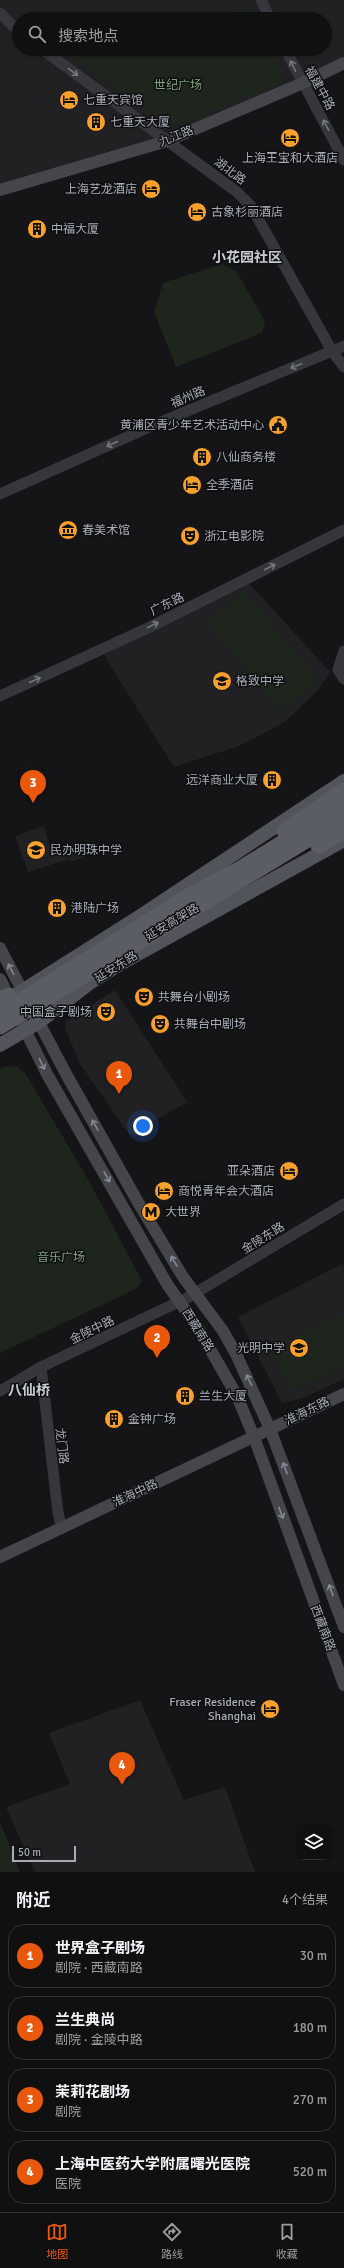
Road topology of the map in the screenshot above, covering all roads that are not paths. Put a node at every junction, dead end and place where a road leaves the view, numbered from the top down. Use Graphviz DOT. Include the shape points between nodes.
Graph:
graph roads {
  1 [pos="261,0"];
  2 [pos="267,12"];
  3 [pos="0,13"];
  4 [pos="12,25"];
  5 [pos="52,56"];
  6 [pos="289,56"];
  7 [pos="344,63"];
  8 [pos="303,83"];
  9 [pos="167,141"];
  10 [pos="344,160"];
  11 [pos="0,190"];
  12 [pos="344,346"];
  13 [pos="332,351"];
  14 [pos="344,367"];
  15 [pos="0,494"];
  16 [pos="344,530"];
  17 [pos="344,651"];
  18 [pos="341,675"];
  19 [pos="0,696"];
  20 [pos="344,780"];
  21 [pos="344,790"];
  22 [pos="344,794"];
  23 [pos="344,804"];
  24 [pos="344,818"];
  25 [pos="344,826"];
  26 [pos="344,831"];
  27 [pos="344,840"];
  28 [pos="224,861"];
  29 [pos="301,864"];
  30 [pos="188,896"];
  31 [pos="0,948"];
  32 [pos="0,979"];
  33 [pos="7,997"];
  34 [pos="0,1013"];
  35 [pos="39,1022"];
  36 [pos="0,1027"];
  37 [pos="25,1029"];
  38 [pos="0,1036"];
  39 [pos="0,1045"];
  40 [pos="344,1204"];
  41 [pos="196,1294"];
  42 [pos="180,1302"];
  43 [pos="41,1367"];
  44 [pos="0,1391"];
  45 [pos="344,1394"];
  46 [pos="270,1429"];
  47 [pos="254,1437"];
  48 [pos="62,1528"];
  49 [pos="0,1557"];
  50 [pos="344,1627"];
  51 [pos="344,1685"];
  1 -- 2 [label="street"];
  3 -- 4 [label="street"];
  5 -- 9 [label="street, 湖北路, one-way"];
  8 -- 6 [label="street, 福建中路, one-way"];
  7 -- 8 [label="main road, 九江路"];
  8 -- 9 [label="main road, 九江路"];
  10 -- 8 [label="street, 福建中路, one-way"];
  9 -- 11 [label="main road, 九江路"];
  9 -- 13 [label="street, 湖北路" via="237,192 251,206"];
  12 -- 13 [label="street, 福州路"];
  13 -- 14 [label="street, 湖北路"];
  13 -- 15 [label="street, 福州路, one-way" via="156,424"];
  19 -- 16 [label="street, 广东路, one-way" via="150,627"];
  17 -- 18 [label="street"];
  20 -- 28 [label="main road"];
  21 -- 30 [label="highway, bridge"];
  22 -- 28 [label="main road" via="271,842"];
  23 -- 30 [label="highway, 延安高架路, bridge" via="239,869"];
  24 -- 36 [label="highway, 延安高架路, bridge"];
  25 -- 29 [label="main road, 延安东路"];
  26 -- 38 [label="highway, bridge" via="214,904"];
  27 -- 29 [label="main road, 延安东路"];
  28 -- 33 [label="main road"];
  29 -- 35 [label="main road, 延安东路" via="120,964 91,982"];
  30 -- 34 [label="highway, 延安高架路, bridge"];
  33 -- 31 [label="main road, one-way"];
  32 -- 33 [label="main road"];
  33 -- 35 [label="main road, 西藏南路"];
  33 -- 37 [label="main road, 西藏南路"];
  35 -- 37 [label="main road, 延安东路"];
  41 -- 35 [label="main road, 西藏南路, one-way" via="183,1277 140,1204"];
  37 -- 39 [label="main road, 延安东路"];
  37 -- 42 [label="main road, 西藏南路, one-way" via="47,1074 167,1284"];
  40 -- 41 [label="street, 金陵东路"];
  41 -- 42 [label="street, 金陵中路"];
  46 -- 41 [label="main road, 西藏南路, one-way" via="236,1354"];
  42 -- 43 [label="street, 金陵中路"];
  42 -- 47 [label="main road, 西藏南路" via="237,1396"];
  43 -- 44 [label="street, 金陵中路"];
  43 -- 48 [label="street, 龙门路" via="58,1513"];
  45 -- 46 [label="main road, 淮海东路"];
  46 -- 47 [label="main road, 淮海中路"];
  50 -- 46 [label="main road, 西藏南路, one-way"];
  47 -- 48 [label="main road, 淮海中路"];
  47 -- 51 [label="main road, 西藏南路, one-way"];
  48 -- 49 [label="main road, 淮海中路"];
}
